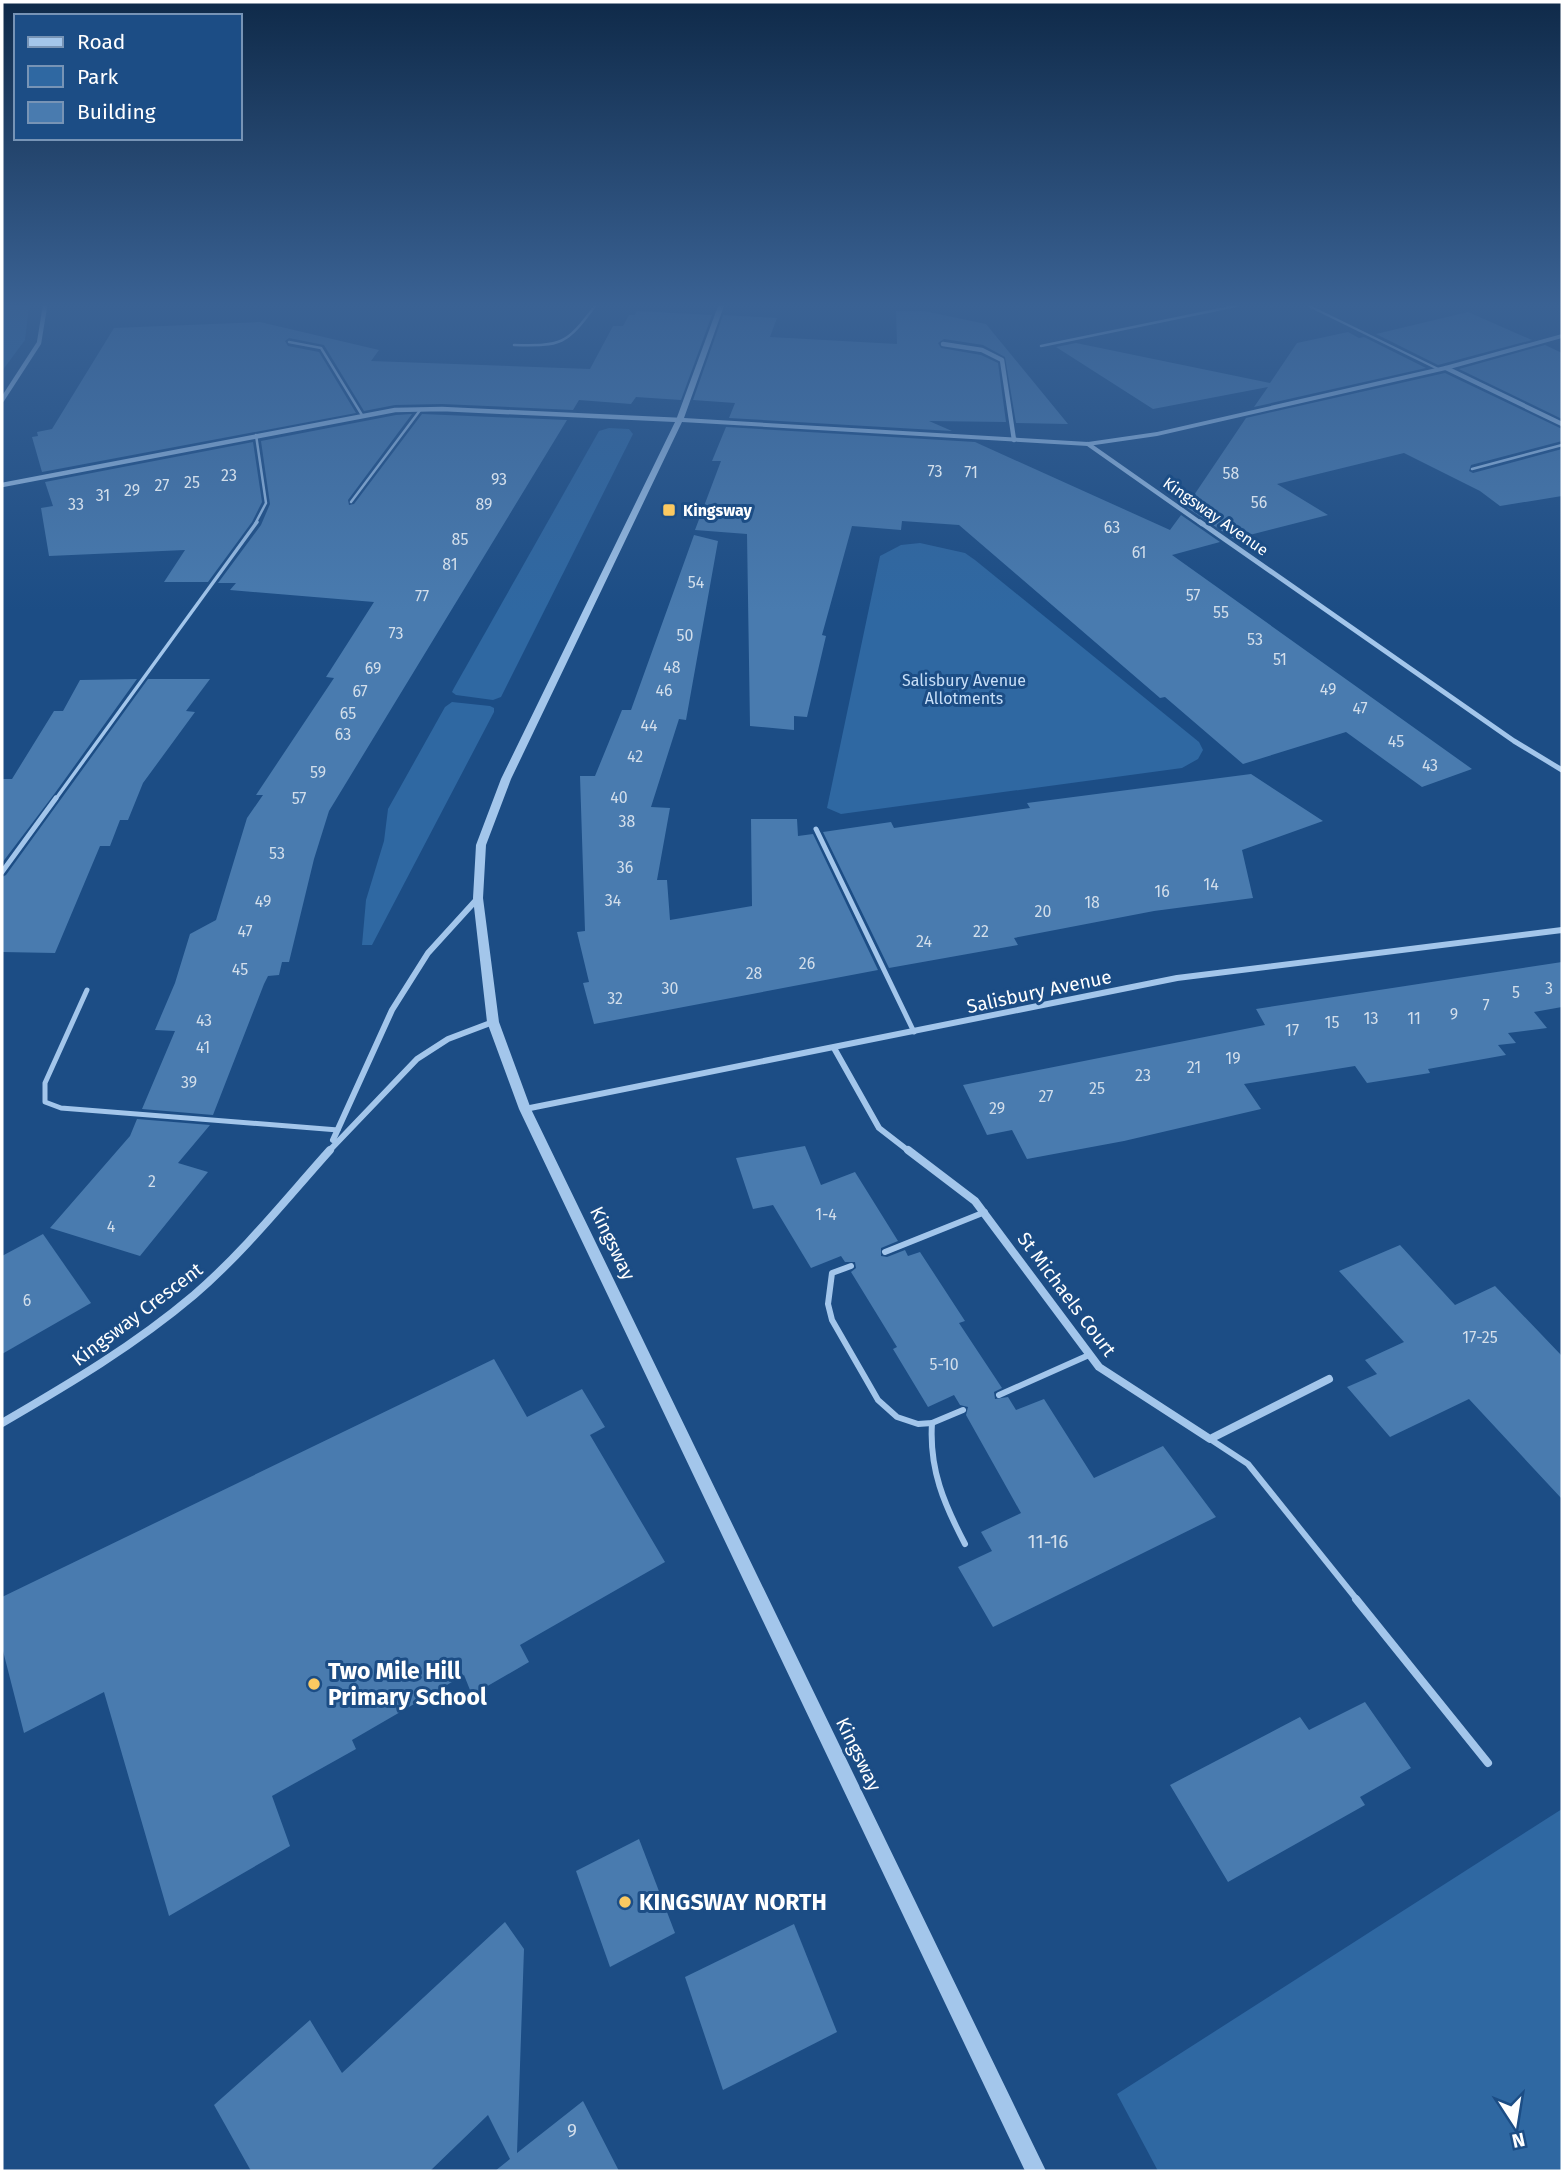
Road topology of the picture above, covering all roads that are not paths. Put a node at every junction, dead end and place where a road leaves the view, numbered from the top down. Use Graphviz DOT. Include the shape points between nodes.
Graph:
graph roads {
  1 [pos="357,407"];
  2 [pos="685,407"];
  3 [pos="1009,407"];
  4 [pos="1271,407"];
  5 [pos="1526,407"];
  6 [pos="421,409"];
  7 [pos="362,415"];
  8 [pos="680,420"];
  9 [pos="1562,424"];
  10 [pos="256,435"];
  11 [pos="1014,440"];
  12 [pos="1088,444"];
  13 [pos="1562,445"];
  14 [pos="1472,469"];
  15 [pos="2,485"];
  16 [pos="351,502"];
  17 [pos="1562,770"];
  18 [pos="816,829"];
  19 [pos="2,872"];
  20 [pos="478,898"];
  21 [pos="1562,930"];
  22 [pos="88,990"];
  23 [pos="492,1022"];
  24 [pos="914,1032"];
  25 [pos="834,1048"];
  26 [pos="526,1109"];
  27 [pos="338,1130"];
  28 [pos="330,1147"];
  29 [pos="985,1212"];
  30 [pos="885,1252"];
  31 [pos="851,1266"];
  32 [pos="1089,1355"];
  33 [pos="1329,1379"];
  34 [pos="999,1395"];
  35 [pos="963,1410"];
  36 [pos="2,1423"];
  37 [pos="932,1423"];
  38 [pos="1210,1439"];
  39 [pos="965,1544"];
  40 [pos="1488,1763"];
  41 [pos="1036,2171"];
  1 -- 7 [label="lane"];
  2 -- 8 [label="street, Kingsway"];
  3 -- 11 [label="street"];
  4 -- 12 [label="street"];
  5 -- 9 [label="street"];
  6 -- 7 [label="street"];
  6 -- 8 [label="street"];
  6 -- 16 [label="lane"];
  7 -- 10 [label="street"];
  8 -- 11 [label="street"];
  8 -- 20 [label="street, Kingsway" via="506,779 481,845"];
  10 -- 15 [label="street"];
  10 -- 19 [label="lane" via="266,503 263,513"];
  11 -- 12 [label="street"];
  12 -- 17 [label="street, Kingsway Avenue"];
  13 -- 14 [label="lane"];
  18 -- 24 [label="lane"];
  20 -- 23 [label="street, Kingsway"];
  20 -- 27 [label="street, Kingsway Crescent" via="428,953 392,1010"];
  21 -- 24 [label="street, Salisbury Avenue" via="1177,978"];
  22 -- 27 [label="lane" via="45,1083 45,1102 61,1108"];
  23 -- 26 [label="street, Kingsway"];
  23 -- 28 [label="street, Kingsway Crescent" via="452,1037 412,1063"];
  24 -- 25 [label="street, Salisbury Avenue"];
  25 -- 26 [label="street, Salisbury Avenue"];
  25 -- 29 [label="street, St Michaels Court" via="880,1128"];
  26 -- 41 [label="street, Kingsway"];
  27 -- 28 [label="street, Kingsway Crescent"];
  28 -- 36 [label="street, Kingsway Crescent" via="218,1273 125,1346"];
  29 -- 30 [label="lane"];
  29 -- 32 [label="street, St Michaels Court"];
  31 -- 37 [label="lane" via="832,1273 828,1304 832,1320 878,1401 897,1417"];
  32 -- 34 [label="lane"];
  32 -- 38 [label="street, St Michaels Court" via="1099,1367"];
  33 -- 38 [label="street"];
  35 -- 37 [label="lane"];
  37 -- 39 [label="lane" via="934,1481"];
  38 -- 40 [label="lane" via="1248,1464"];
}
